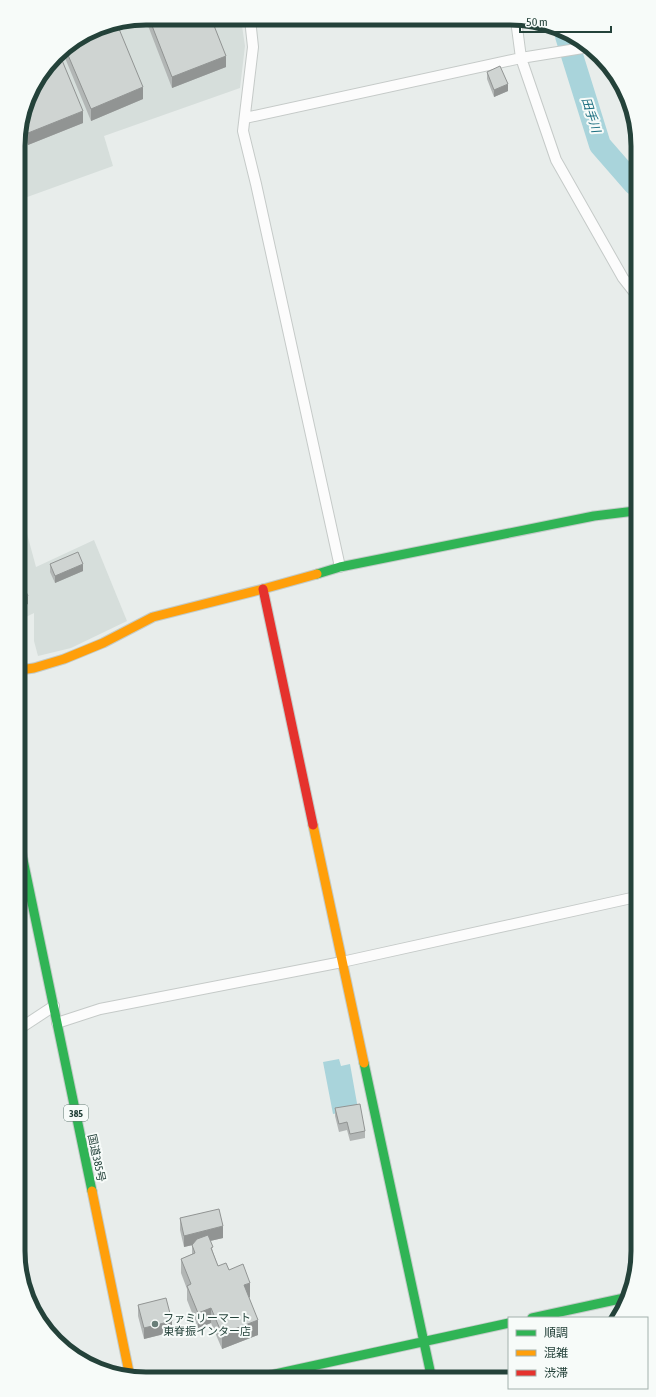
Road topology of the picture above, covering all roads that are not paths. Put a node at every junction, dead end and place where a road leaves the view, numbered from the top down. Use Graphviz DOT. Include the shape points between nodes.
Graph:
graph roads {
  1 [pos="251,25"];
  2 [pos="517,25"];
  3 [pos="582,49"];
  4 [pos="521,58"];
  5 [pos="245,118"];
  6 [pos="631,288"];
  7 [pos="631,511"];
  8 [pos="340,567"];
  9 [pos="263,589"];
  10 [pos="25,669"];
  11 [pos="25,869"];
  12 [pos="631,898"];
  13 [pos="342,962"];
  14 [pos="54,1006"];
  15 [pos="57,1023"];
  16 [pos="25,1025"];
  17 [pos="621,1299"];
  18 [pos="537,1317"];
  19 [pos="508,1323"];
  20 [pos="424,1341"];
  21 [pos="129,1371"];
  22 [pos="284,1372"];
  23 [pos="430,1372"];
  1 -- 5 [label="street" via="253,47"];
  2 -- 4 [label="street"];
  3 -- 4 [label="street"];
  4 -- 5 [label="street"];
  4 -- 6 [label="street" via="556,160"];
  5 -- 8 [label="street" via="243,131"];
  7 -- 8 [label="main road" via="594,516"];
  8 -- 9 [label="main road"];
  9 -- 10 [label="main road" via="153,617 103,643 64,659"];
  9 -- 13 [label="main road"];
  11 -- 14 [label="main road, 国道385号 / 385"];
  12 -- 13 [label="street"];
  13 -- 15 [label="street" via="100,1009"];
  13 -- 20 [label="main road"];
  14 -- 15 [label="main road, 国道385号 / 385"];
  14 -- 16 [label="street"];
  15 -- 21 [label="main road, 国道385号 / 385"];
  17 -- 18 [label="main road"];
  19 -- 20 [label="main road"];
  20 -- 22 [label="main road"];
  20 -- 23 [label="main road"];
}
